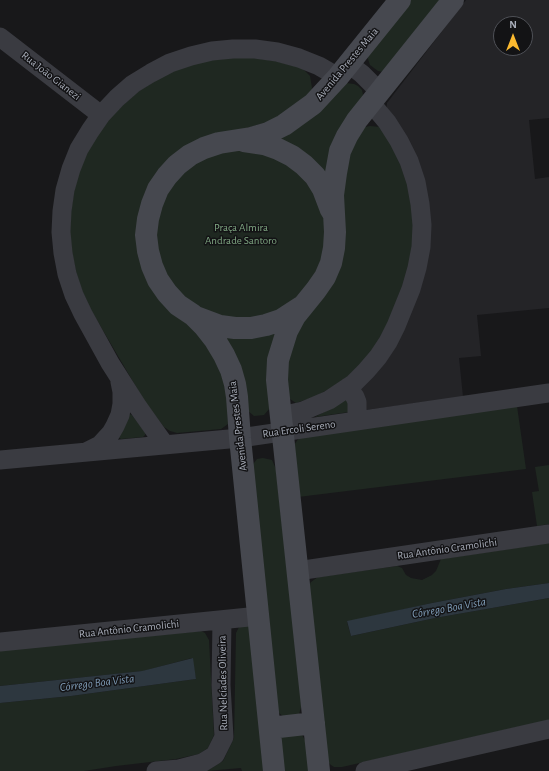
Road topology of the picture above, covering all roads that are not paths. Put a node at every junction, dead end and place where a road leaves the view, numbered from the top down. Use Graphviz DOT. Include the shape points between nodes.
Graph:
graph roads {
  1 [pos="400,0"];
  2 [pos="453,0"];
  3 [pos="0,37"];
  4 [pos="343,70"];
  5 [pos="376,98"];
  6 [pos="101,115"];
  7 [pos="237,141"];
  8 [pos="333,217"];
  9 [pos="306,302"];
  10 [pos="193,315"];
  11 [pos="116,373"];
  12 [pos="348,387"];
  13 [pos="549,393"];
  14 [pos="355,420"];
  15 [pos="281,424"];
  16 [pos="240,438"];
  17 [pos="165,445"];
  18 [pos="83,453"];
  19 [pos="0,460"];
  20 [pos="549,534"];
  21 [pos="297,571"];
  22 [pos="259,616"];
  23 [pos="222,620"];
  24 [pos="0,642"];
  25 [pos="314,723"];
  26 [pos="270,728"];
  27 [pos="549,729"];
  28 [pos="156,771"];
  29 [pos="274,771"];
  30 [pos="318,771"];
  31 [pos="365,771"];
  1 -- 4 [label="street, Avenida Prestes Maia"];
  2 -- 5 [label="street"];
  3 -- 6 [label="street, Rua João Gianezi"];
  4 -- 5 [label="street" via="362,74"];
  4 -- 6 [label="street" via="319,66 277,52 255,49 212,51 177,61 151,73 133,84"];
  4 -- 7 [label="street, Avenida Prestes Maia" via="313,104 289,122 268,133"];
  5 -- 8 [label="street" via="357,120 340,151 333,195"];
  5 -- 12 [label="street" via="409,161 416,182 422,225 421,247 411,289 388,342 366,371"];
  6 -- 11 [label="street" via="79,150 71,169 65,190 61,232 67,274 74,294"];
  7 -- 8 [label="street" via="249,141 278,149 304,165 323,189"];
  7 -- 10 [label="street, Avenida Prestes Maia" via="204,148 177,165 158,190 148,219 148,251 158,280 178,305"];
  8 -- 9 [label="street" via="334,248 330,263 325,277"];
  9 -- 10 [label="street" via="281,320 251,328 220,326"];
  9 -- 15 [label="street" via="287,331 278,360"];
  10 -- 16 [label="street, Avenida Prestes Maia" via="215,340 231,370 237,397"];
  11 -- 17 [label="street"];
  11 -- 18 [label="street" via="122,392 120,415 106,439"];
  12 -- 14 [label="street" via="357,402"];
  12 -- 15 [label="street"];
  13 -- 14 [label="street, Rua Ercoli Sereno"];
  14 -- 15 [label="street, Rua Ercoli Sereno"];
  15 -- 16 [label="street, Rua Ercoli Sereno"];
  15 -- 21 [label="street"];
  16 -- 17 [label="street, Rua Ercoli Sereno"];
  16 -- 22 [label="street, Avenida Prestes Maia"];
  17 -- 18 [label="street, Rua Ercoli Sereno"];
  18 -- 19 [label="street, Rua Ercoli Sereno"];
  20 -- 21 [label="street, Rua Antônio Cramolichi"];
  21 -- 25 [label="street"];
  22 -- 23 [label="street, Rua Antônio Cramolichi"];
  22 -- 26 [label="street, Avenida Prestes Maia"];
  23 -- 24 [label="street, Rua Antônio Cramolichi"];
  23 -- 28 [label="street, Rua Nelcíades Oliveira" via="221,685 224,736 215,754 202,763"];
  25 -- 26 [label="street"];
  25 -- 30 [label="street"];
  26 -- 29 [label="street, Avenida Prestes Maia"];
  27 -- 31 [label="street"];
}
